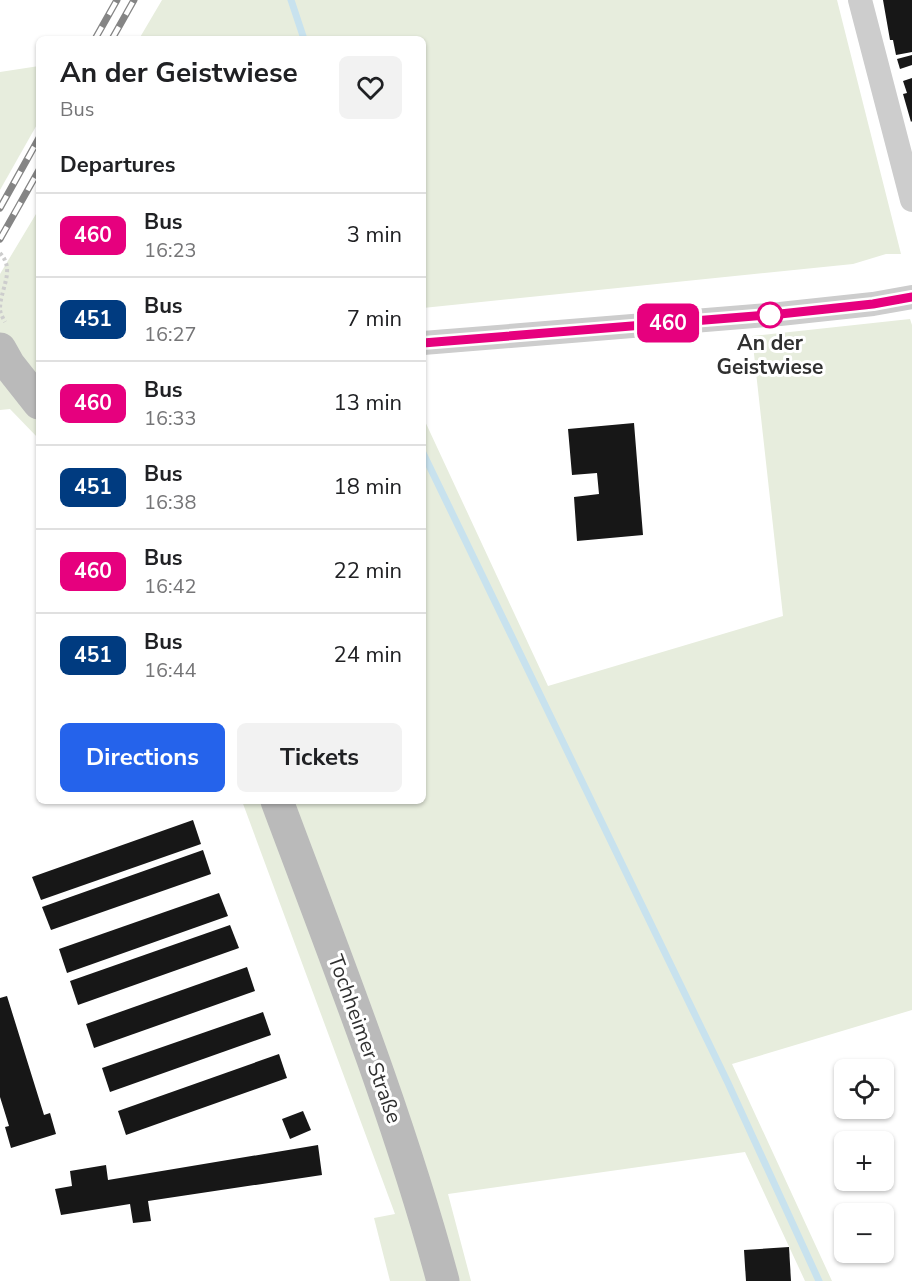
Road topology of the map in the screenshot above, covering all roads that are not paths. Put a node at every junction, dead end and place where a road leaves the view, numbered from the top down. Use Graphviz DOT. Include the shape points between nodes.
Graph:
graph roads {
  1 [pos="860,0"];
  2 [pos="912,200"];
  3 [pos="912,297"];
  4 [pos="4,339"];
  5 [pos="426,344"];
  6 [pos="36,399"];
  7 [pos="278,804"];
  8 [pos="443,1281"];
  1 -- 2 [label="street"];
  3 -- 5 [label="street" via="780,314"];
  4 -- 6 [label="main road" via="16,374"];
  7 -- 8 [label="main road, Tochheimer Straße" via="404,1149"];
}
